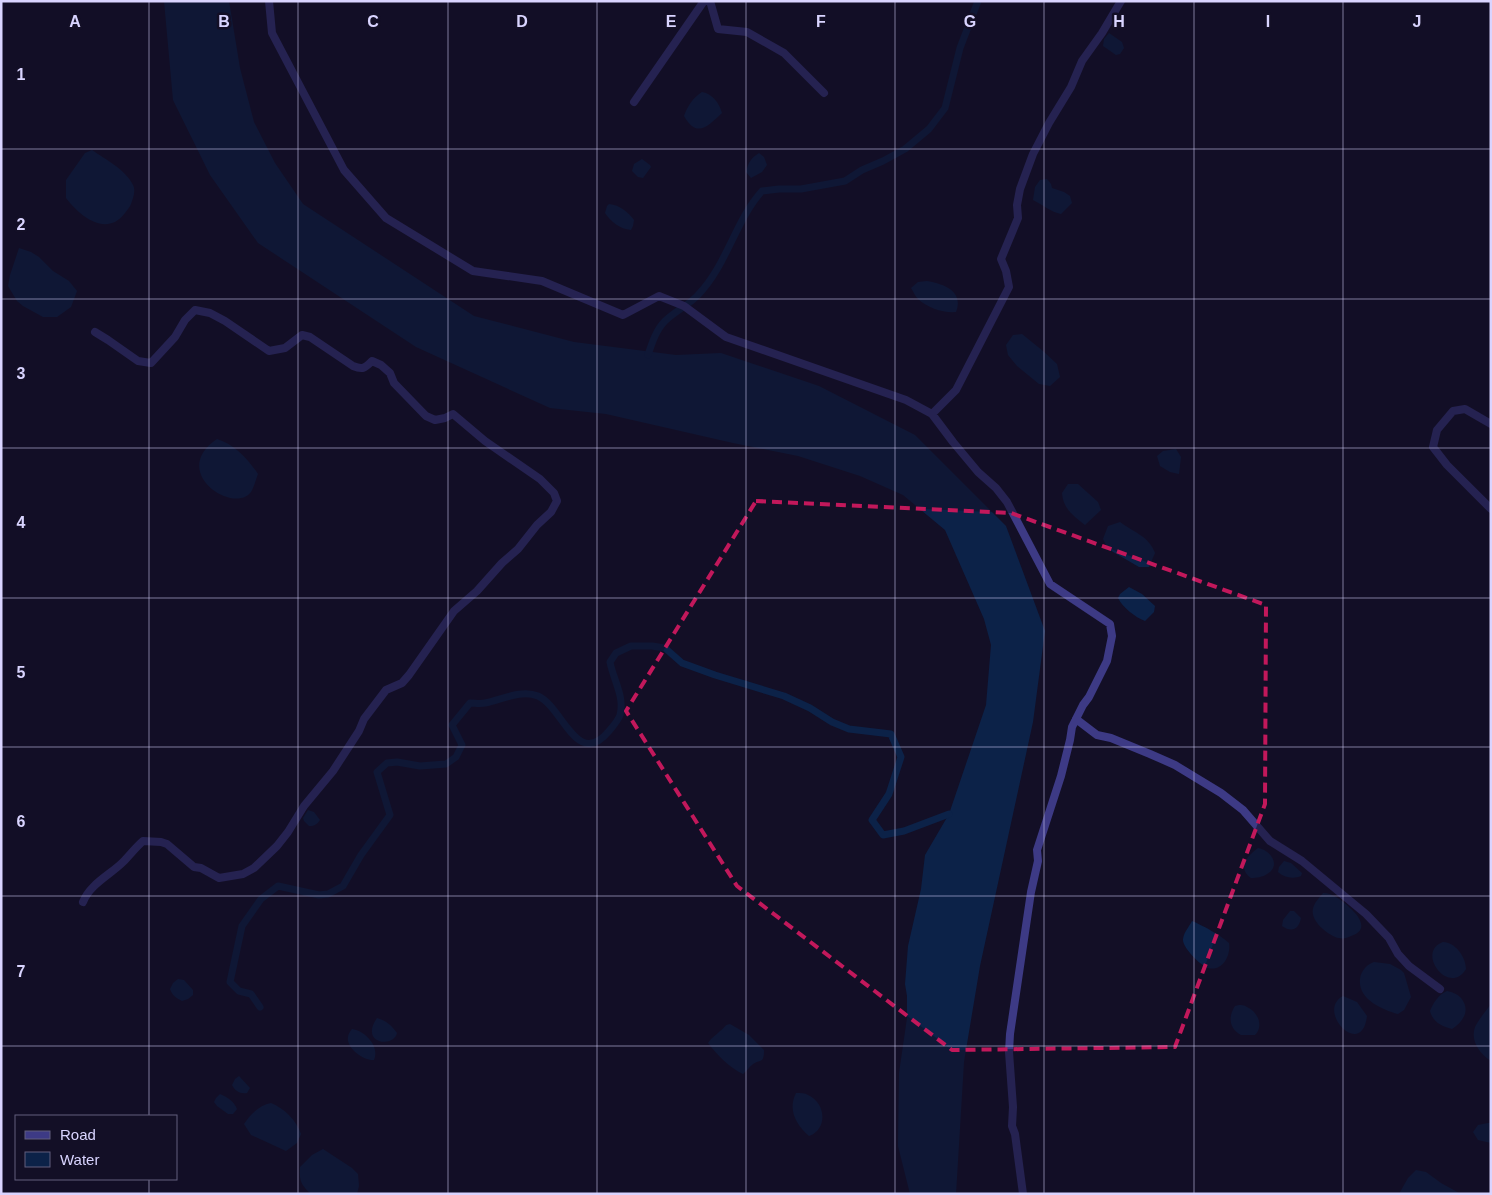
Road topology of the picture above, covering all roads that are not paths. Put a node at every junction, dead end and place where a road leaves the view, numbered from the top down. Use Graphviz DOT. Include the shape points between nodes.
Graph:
graph roads {
  1 [pos="270,1"];
  2 [pos="704,1"];
  3 [pos="710,1"];
  4 [pos="1120,1"];
  5 [pos="824,93"];
  6 [pos="634,102"];
  7 [pos="95,332"];
  8 [pos="932,414"];
  9 [pos="1491,424"];
  10 [pos="1491,509"];
  11 [pos="1076,719"];
  12 [pos="84,902"];
  13 [pos="1440,989"];
  14 [pos="1024,1194"];
  1 -- 8 [label="street" via="272,33 344,170 386,218 472,271 542,280 623,315 659,296 684,306 726,337 906,400"];
  2 -- 6 [label="street"];
  3 -- 5 [label="street" via="718,29 747,32 784,52"];
  4 -- 8 [label="street" via="1082,61 1072,87 1049,123 1030,163 1020,189 1018,218 1001,259 1009,287 956,390"];
  7 -- 12 [label="street" via="138,361 151,364 195,310 226,321 269,351 285,348 302,335 310,336 353,366 365,368 372,361 381,365 426,416 435,420 454,414 485,441 540,479 554,493 557,501 518,549 454,611 409,675 386,690 364,718 334,771 304,806 277,846 254,868 243,874 219,878 194,867 167,844 143,841 91,889"];
  8 -- 11 [label="street" via="978,472 1007,502 1050,584 1110,624 1112,636 1107,661"];
  9 -- 10 [label="street" via="1465,409 1453,412 1437,430 1433,446 1447,465"];
  11 -- 13 [label="street" via="1097,735 1175,765 1221,793 1243,810 1270,841 1302,861 1366,914 1409,966"];
  11 -- 14 [label="street" via="1037,850 1038,861 1011,1024 1012,1126"];
}
